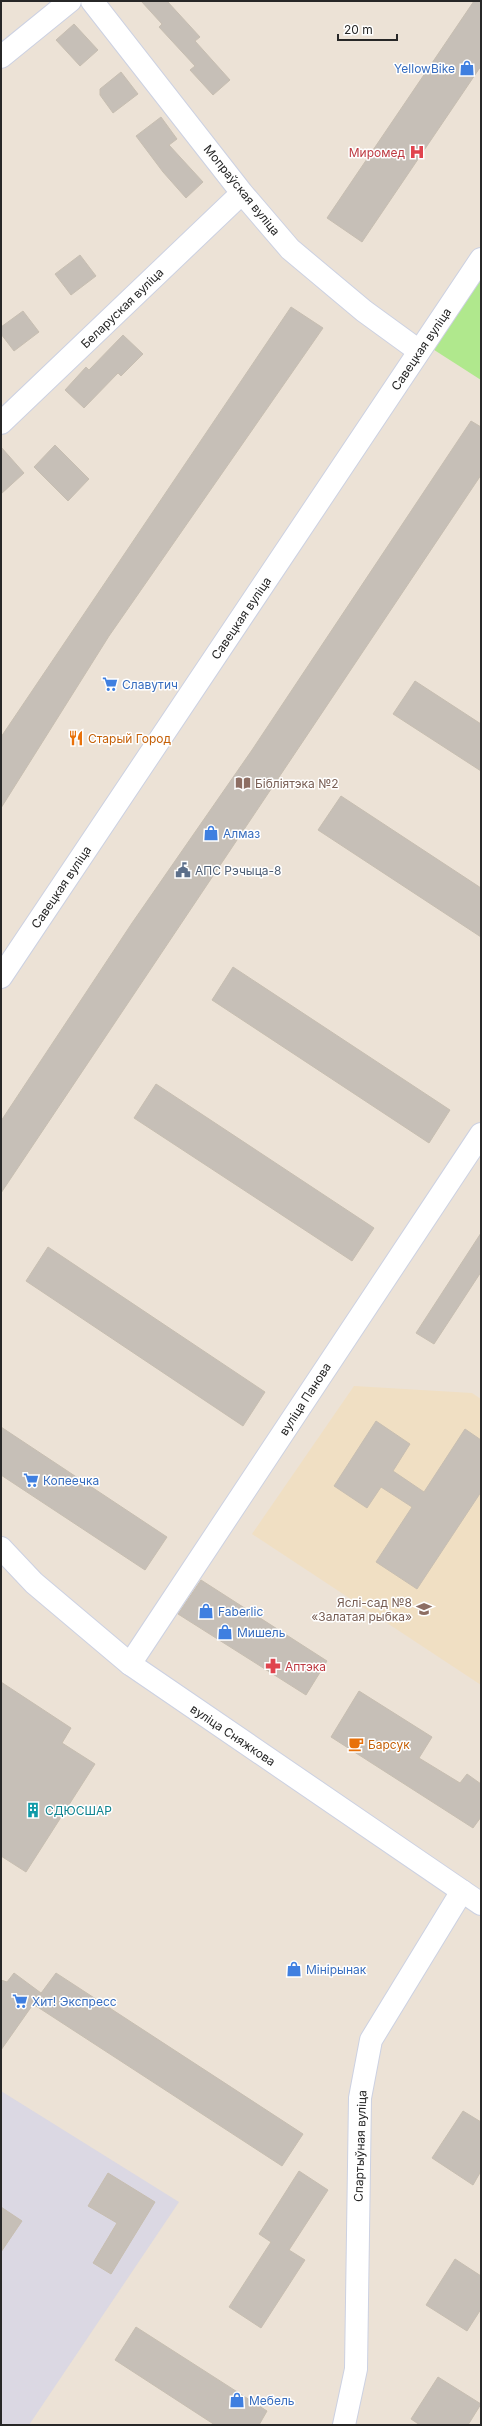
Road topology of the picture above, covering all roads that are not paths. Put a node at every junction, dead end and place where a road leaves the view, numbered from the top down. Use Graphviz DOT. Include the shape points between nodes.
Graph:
graph roads {
  1 [pos="70,1"];
  2 [pos="92,1"];
  3 [pos="1,57"];
  4 [pos="242,192"];
  5 [pos="481,259"];
  6 [pos="420,351"];
  7 [pos="1,423"];
  8 [pos="1,977"];
  9 [pos="481,1134"];
  10 [pos="1,1548"];
  11 [pos="130,1664"];
  12 [pos="462,1891"];
  13 [pos="481,1904"];
  14 [pos="344,2425"];
  1 -- 3 [label="street"];
  2 -- 4 [label="street, Мопраўская вуліца"];
  4 -- 6 [label="street, Мопраўская вуліца" via="290,249 364,311"];
  4 -- 7 [label="street, Беларуская вуліца"];
  5 -- 6 [label="street, Савецкая вуліца"];
  6 -- 8 [label="street, Савецкая вуліца"];
  9 -- 11 [label="street, вуліца Панова"];
  10 -- 11 [label="street, вуліца Сняжкова" via="34,1583"];
  11 -- 12 [label="street, вуліца Сняжкова"];
  12 -- 13 [label="street, вуліца Сняжкова"];
  12 -- 14 [label="street, Спартыўная вуліца" via="371,2040 360,2098 356,2369"];
}
